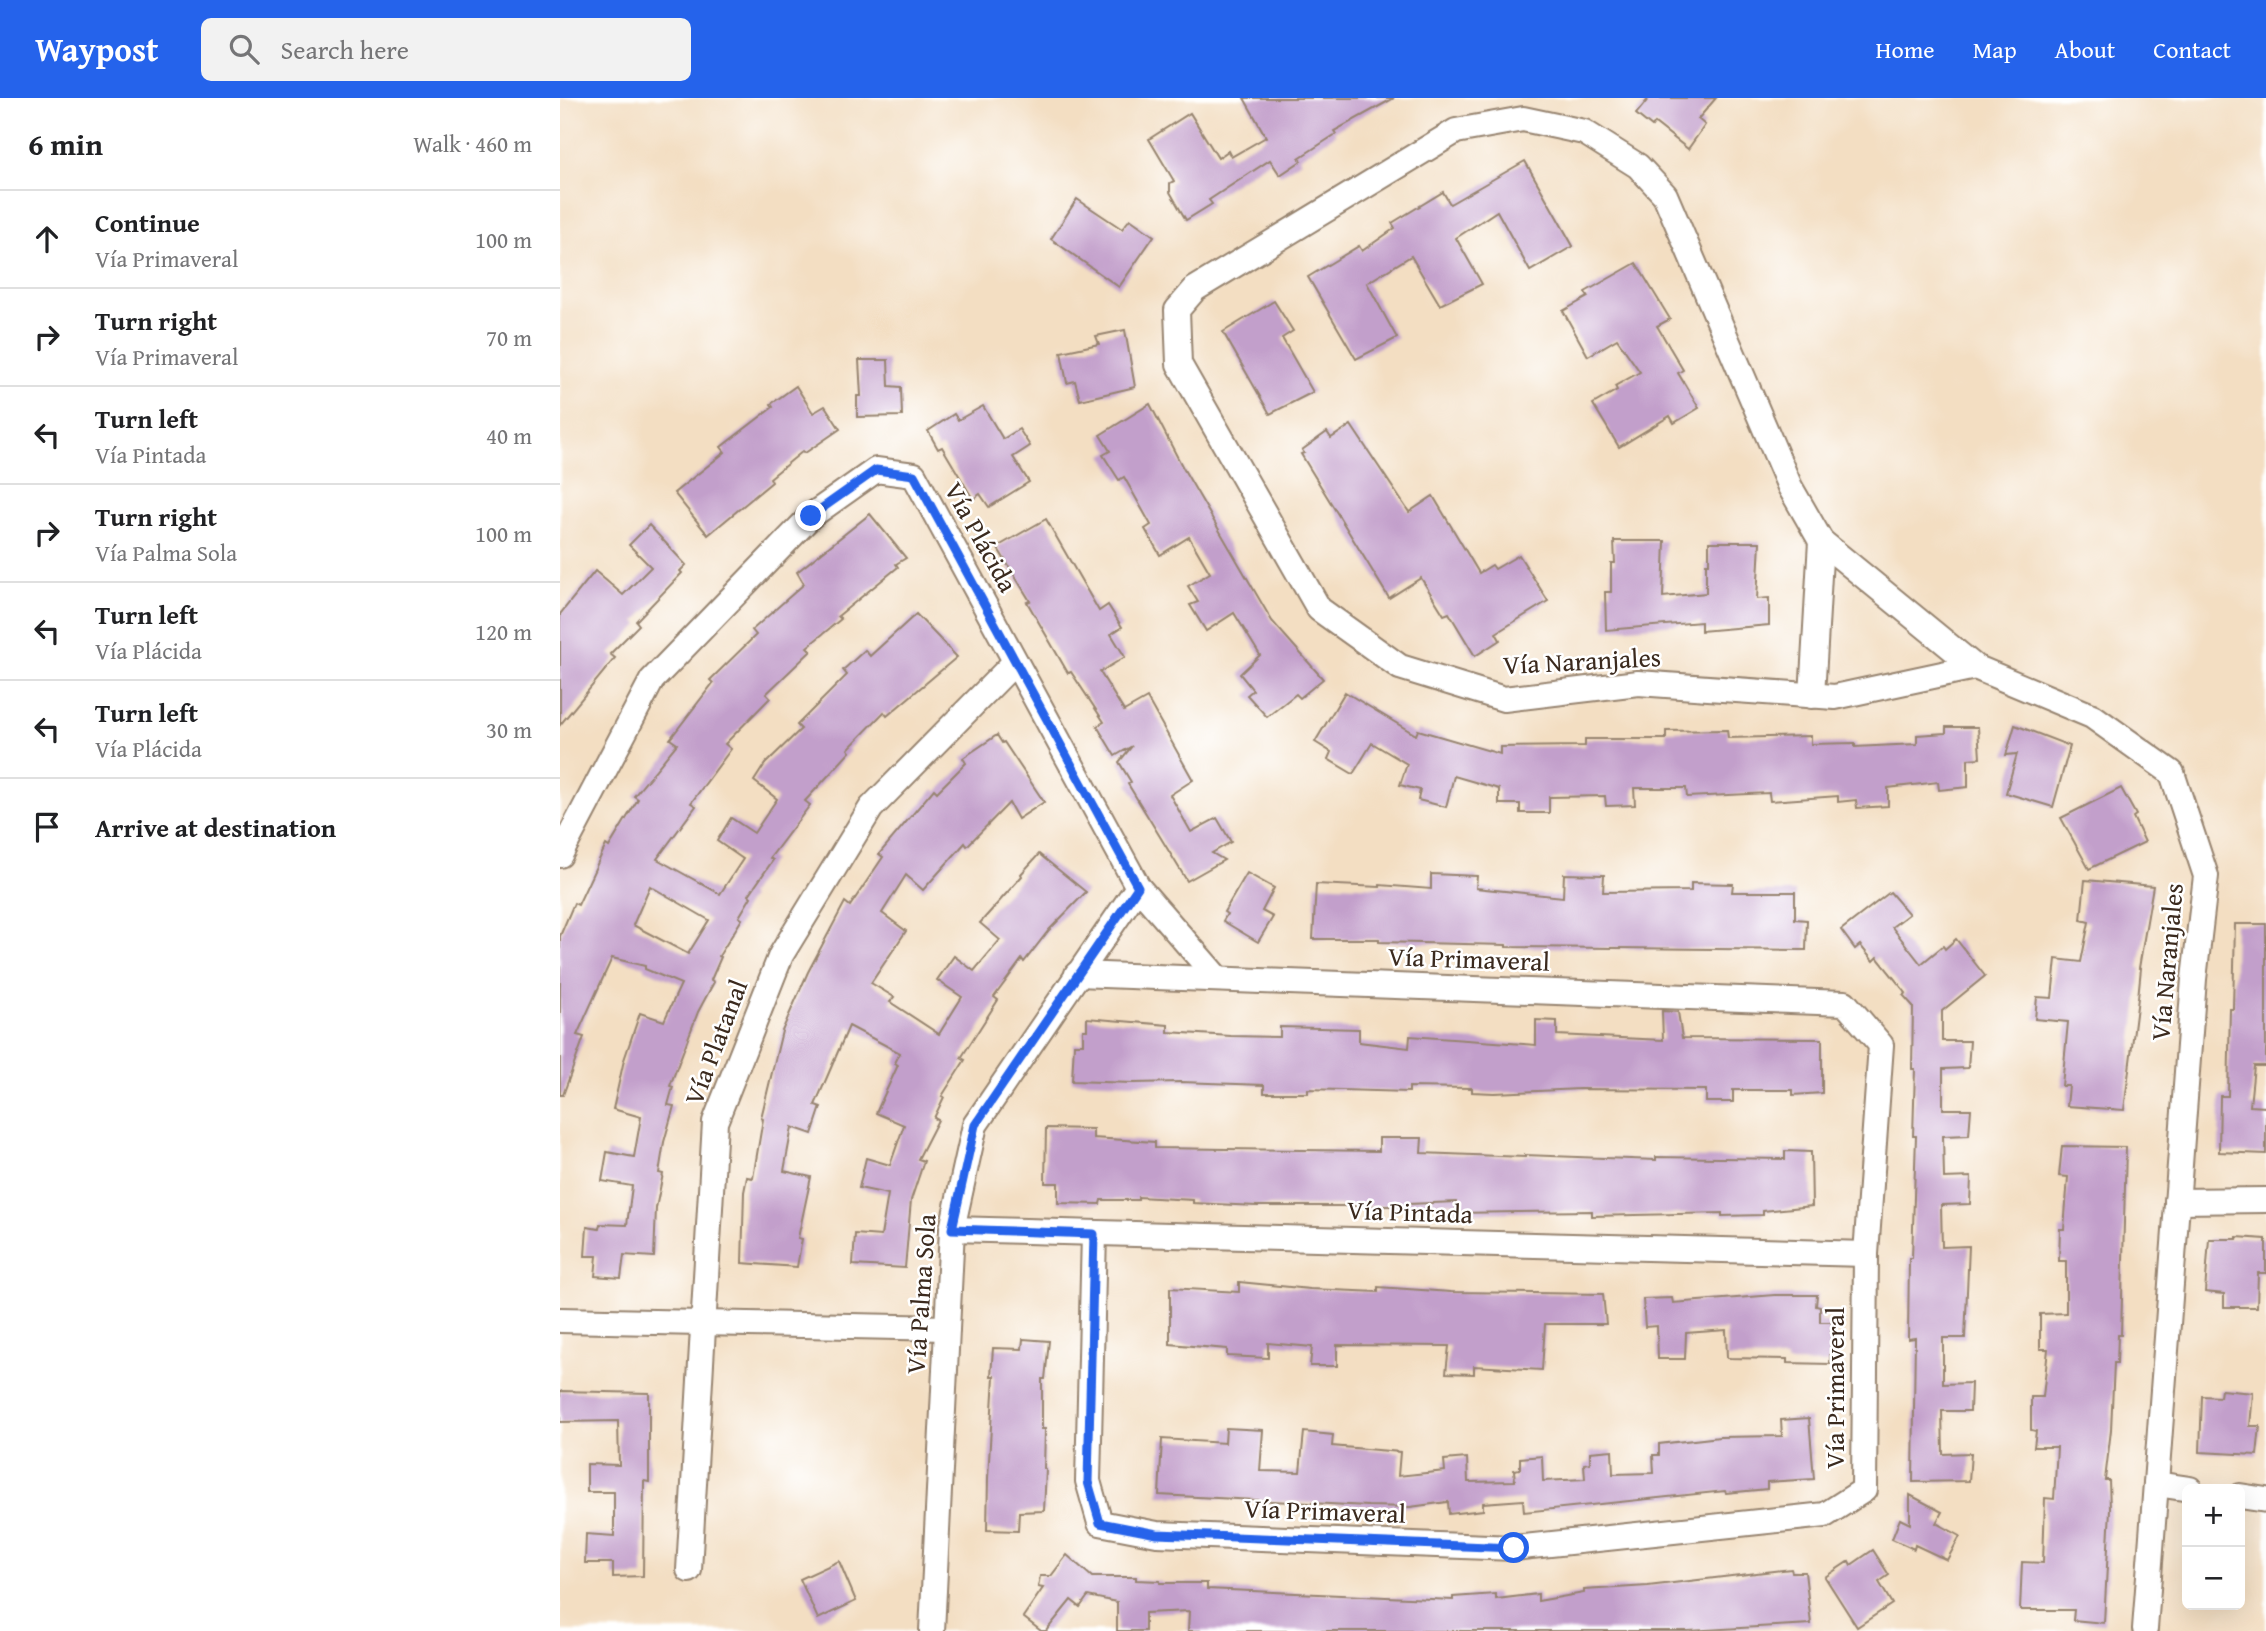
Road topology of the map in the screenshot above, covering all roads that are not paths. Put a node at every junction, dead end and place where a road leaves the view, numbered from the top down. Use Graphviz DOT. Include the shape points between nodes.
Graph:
graph roads {
  1 [pos="1821,541"];
  2 [pos="1015,662"];
  3 [pos="1975,667"];
  4 [pos="1812,696"];
  5 [pos="560,855"];
  6 [pos="1138,887"];
  7 [pos="1077,974"];
  8 [pos="1218,979"];
  9 [pos="2266,1200"];
  10 [pos="2178,1201"];
  11 [pos="952,1229"];
  12 [pos="1094,1234"];
  13 [pos="1866,1254"];
  14 [pos="560,1320"];
  15 [pos="702,1323"];
  16 [pos="947,1328"];
  17 [pos="2156,1484"];
  18 [pos="2182,1488"];
  19 [pos="2245,1497"];
  20 [pos="2266,1500"];
  21 [pos="689,1570"];
  22 [pos="2145,1629"];
  23 [pos="932,1631"];
  1 -- 3 [label="street"];
  1 -- 4 [label="street"];
  1 -- 4 [label="street, Vía Naranjales" via="1790,487 1665,195 1638,166 1584,132 1524,119 1456,131 1195,289 1177,310 1179,363 1319,609 1401,667 1504,699 1638,683"];
  2 -- 5 [label="street, Vía Plácida" via="914,475 876,470 811,516 652,680"];
  2 -- 6 [label="street, Vía Plácida"];
  2 -- 15 [label="street, Vía Platanal" via="871,808 781,955 715,1122"];
  3 -- 4 [label="street, Vía Naranjales" via="1835,697"];
  3 -- 10 [label="street, Vía Naranjales" via="2092,716 2172,772 2206,876"];
  6 -- 7 [label="street, Vía Palma Sola"];
  6 -- 8 [label="street, Vía Plácida"];
  7 -- 8 [label="street, Vía Primaveral"];
  7 -- 11 [label="street, Vía Palma Sola" via="975,1125"];
  8 -- 13 [label="street, Vía Primaveral" via="1845,1003 1881,1045"];
  9 -- 10 [label="street"];
  10 -- 17 [label="street, Vía Naranjales"];
  11 -- 12 [label="street, Vía Pintada"];
  11 -- 16 [label="street, Vía Palma Sola"];
  12 -- 13 [label="street, Vía Pintada"];
  12 -- 13 [label="street, Vía Primaveral" via="1088,1482 1100,1523 1157,1534 1514,1548 1825,1515 1864,1490"];
  14 -- 15 [label="street"];
  15 -- 16 [label="street"];
  15 -- 21 [label="street, Vía Platanal"];
  16 -- 23 [label="street, Vía Palma Sola"];
  17 -- 18 [label="street"];
  17 -- 22 [label="street, Vía Naranjales"];
  19 -- 20 [label="street"];
}
